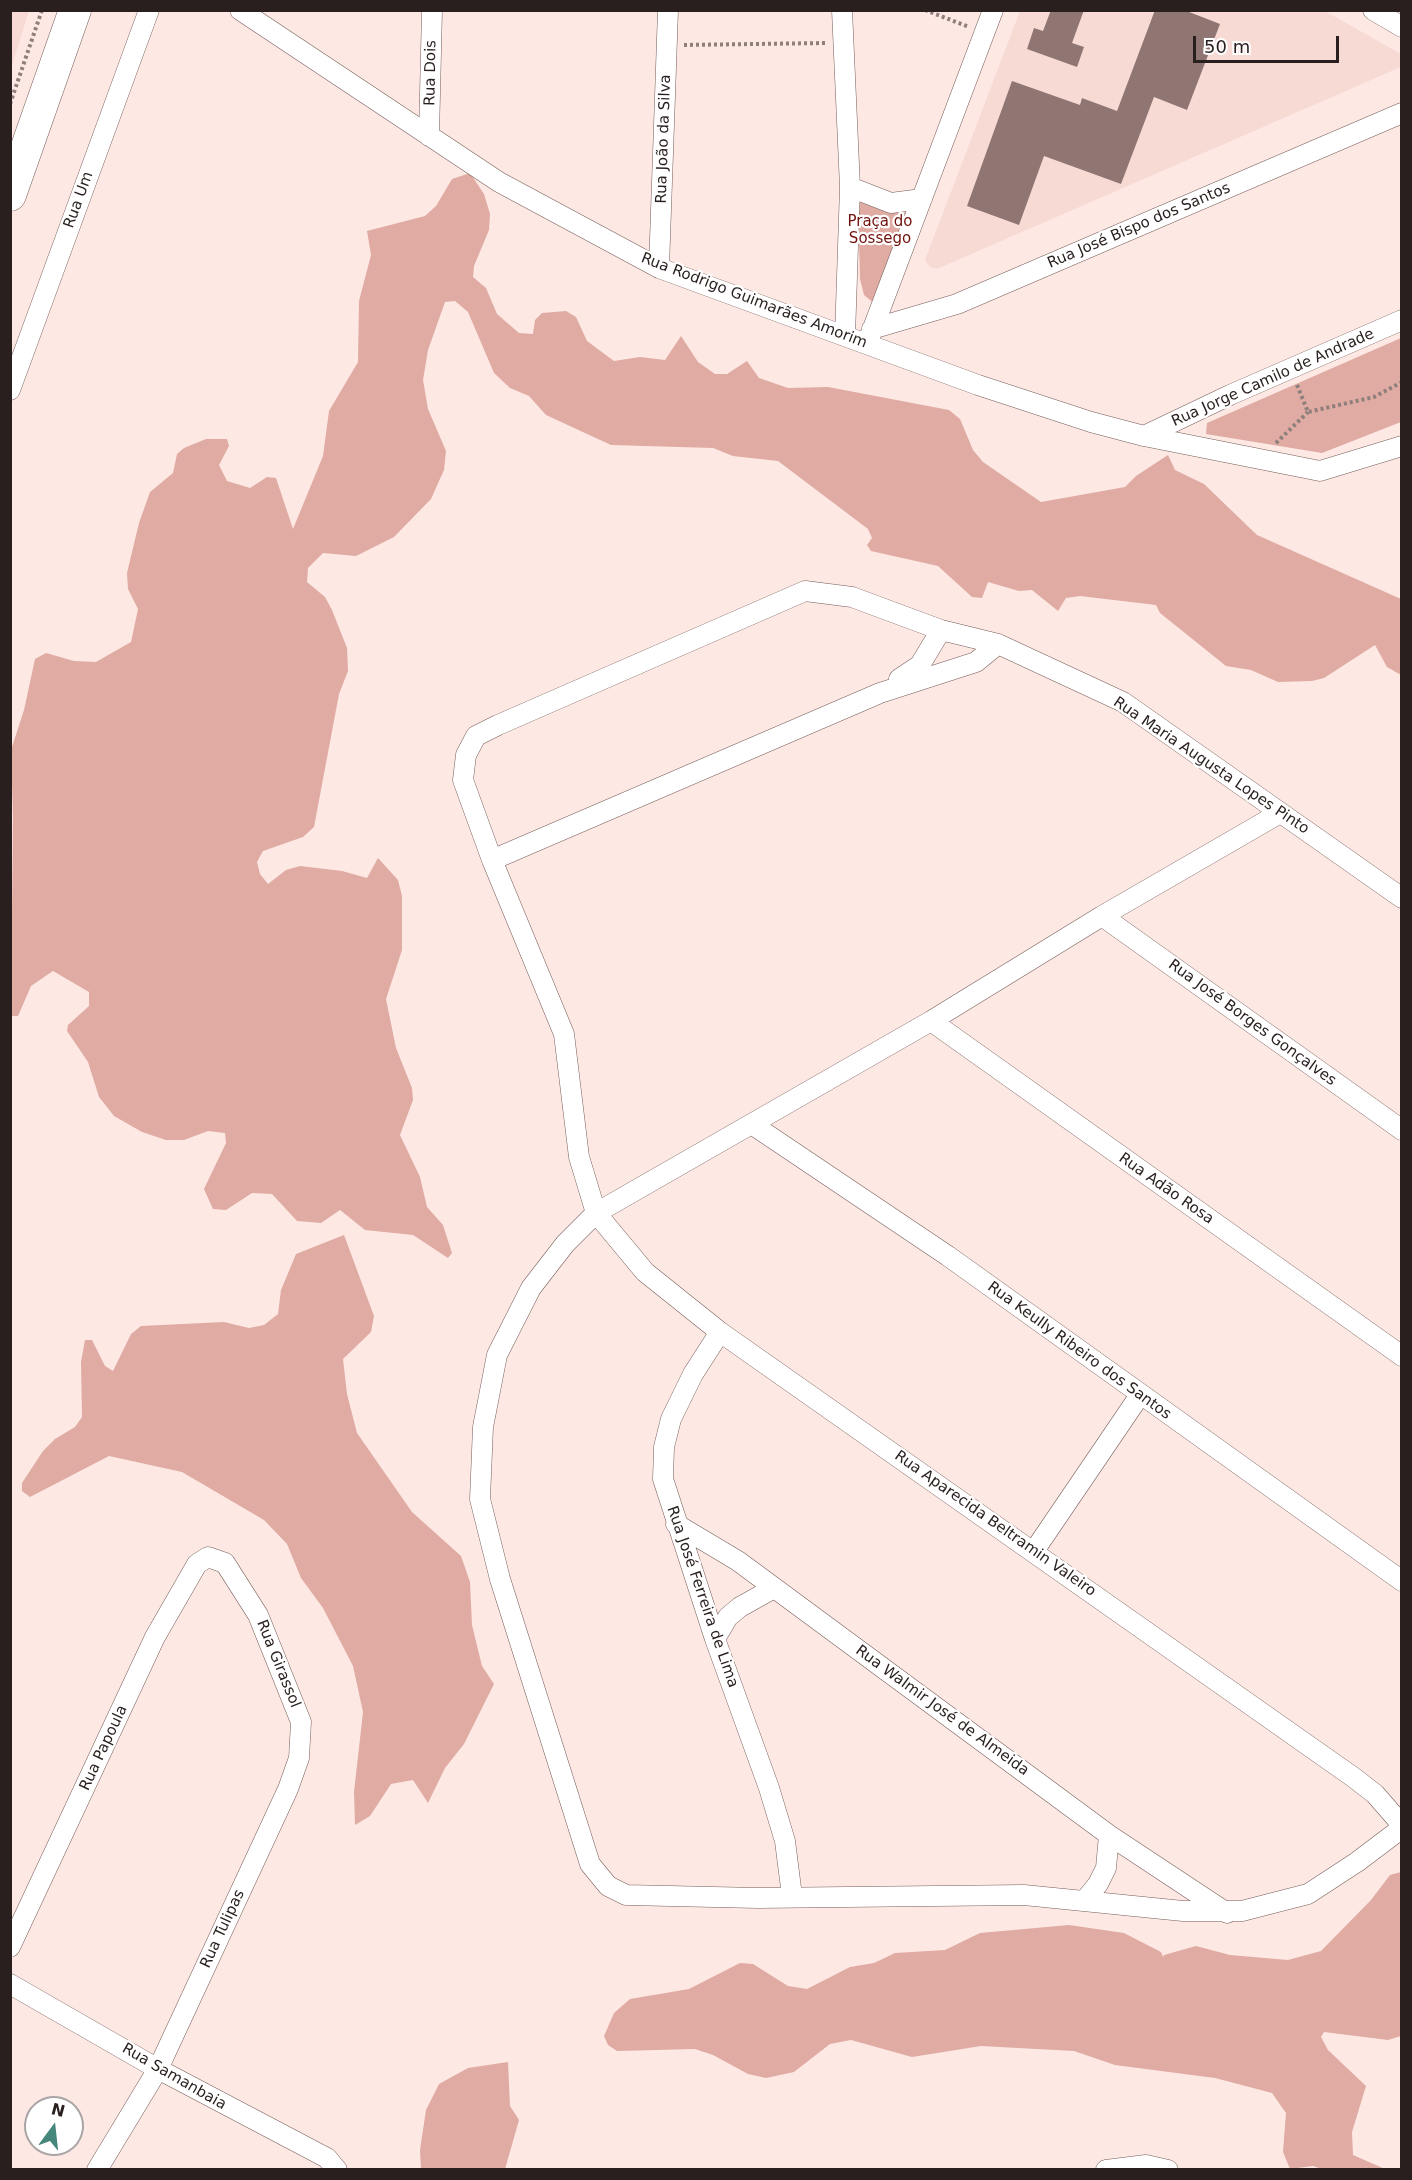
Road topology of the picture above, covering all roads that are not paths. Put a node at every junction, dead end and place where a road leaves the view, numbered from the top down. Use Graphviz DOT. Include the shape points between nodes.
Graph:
graph roads {
  1 [pos="75,10"];
  2 [pos="149,10"];
  3 [pos="240,10"];
  4 [pos="432,10"];
  5 [pos="668,10"];
  6 [pos="842,10"];
  7 [pos="993,10"];
  8 [pos="1373,10"];
  9 [pos="1401,27"];
  10 [pos="1401,113"];
  11 [pos="429,136"];
  12 [pos="850,187"];
  13 [pos="10,195"];
  14 [pos="922,200"];
  15 [pos="659,268"];
  16 [pos="1401,320"];
  17 [pos="845,336"];
  18 [pos="870,337"];
  19 [pos="10,390"];
  20 [pos="1144,436"];
  21 [pos="1401,446"];
  22 [pos="941,630"];
  23 [pos="998,644"];
  24 [pos="880,693"];
  25 [pos="1280,813"];
  26 [pos="492,861"];
  27 [pos="1401,898"];
  28 [pos="1102,916"];
  29 [pos="931,1021"];
  30 [pos="753,1125"];
  31 [pos="1401,1130"];
  32 [pos="596,1213"];
  33 [pos="720,1332"];
  34 [pos="1401,1356"];
  35 [pos="1140,1395"];
  36 [pos="676,1524"];
  37 [pos="1034,1551"];
  38 [pos="208,1557"];
  39 [pos="1401,1581"];
  40 [pos="774,1588"];
  41 [pos="715,1639"];
  42 [pos="288,1790"];
  43 [pos="1401,1826"];
  44 [pos="1109,1835"];
  45 [pos="792,1896"];
  46 [pos="1085,1900"];
  47 [pos="1227,1913"];
  48 [pos="10,1947"];
  49 [pos="10,1984"];
  50 [pos="158,2069"];
  51 [pos="97,2169"];
  52 [pos="337,2169"];
  53 [pos="1106,2169"];
  54 [pos="1168,2169"];
  1 -- 13 [label="main road"];
  2 -- 19 [label="street, Rua Um"];
  3 -- 11 [label="street, Rua Rodrigo Guimarães Amorim"];
  4 -- 11 [label="street, Rua Dois"];
  5 -- 15 [label="street, Rua João da Silva"];
  6 -- 12 [label="street"];
  7 -- 14 [label="street"];
  8 -- 9 [label="street"];
  10 -- 18 [label="street, Rua José Bispo dos Santos" via="957,304"];
  11 -- 15 [label="street, Rua Rodrigo Guimarães Amorim" via="499,182"];
  12 -- 14 [label="street" via="891,203"];
  12 -- 17 [label="street"];
  14 -- 18 [label="street"];
  15 -- 17 [label="street, Rua Rodrigo Guimarães Amorim"];
  16 -- 20 [label="street, Rua Jorge Camilo de Andrade"];
  17 -- 18 [label="street, Rua Rodrigo Guimarães Amorim"];
  18 -- 20 [label="street, Rua Rodrigo Guimarães Amorim" via="989,388"];
  20 -- 21 [label="street, Rua Rodrigo Guimarães Amorim" via="1320,471"];
  22 -- 23 [label="street, Rua Maria Augusta Lopes Pinto"];
  22 -- 24 [label="street" via="920,665"];
  22 -- 26 [label="street, Rua Maria Augusta Lopes Pinto" via="852,597 805,591 476,736 466,755 463,780"];
  23 -- 24 [label="street" via="976,662"];
  23 -- 25 [label="street, Rua Maria Augusta Lopes Pinto" via="1123,702"];
  24 -- 26 [label="street"];
  25 -- 27 [label="street, Rua Maria Augusta Lopes Pinto"];
  25 -- 28 [label="street"];
  26 -- 32 [label="street" via="564,1034 579,1157"];
  28 -- 29 [label="street"];
  28 -- 31 [label="street, Rua José Borges Gonçalves"];
  29 -- 30 [label="street"];
  29 -- 34 [label="street, Rua Adão Rosa"];
  30 -- 32 [label="street"];
  30 -- 35 [label="street, Rua Keully Ribeiro dos Santos" via="948,1256"];
  32 -- 33 [label="street, Rua Aparecida Beltramin Valeiro" via="645,1272"];
  32 -- 45 [label="street" via="565,1244 531,1288 497,1355 483,1427 480,1499 500,1579 590,1864 608,1886 626,1895"];
  33 -- 36 [label="street, Rua José Ferreira de Lima" via="671,1419 664,1447 663,1479"];
  33 -- 37 [label="street, Rua Aparecida Beltramin Valeiro"];
  35 -- 37 [label="street"];
  35 -- 39 [label="street, Rua Keully Ribeiro dos Santos"];
  36 -- 40 [label="street, Rua Walmir José de Almeida"];
  36 -- 41 [label="street, Rua José Ferreira de Lima"];
  37 -- 43 [label="street, Rua Aparecida Beltramin Valeiro" via="1360,1782"];
  38 -- 42 [label="street, Rua Girassol" via="225,1563 258,1615 301,1722 299,1758"];
  38 -- 48 [label="street, Rua Papoula" via="197,1564 155,1637"];
  40 -- 41 [label="street" via="740,1606"];
  40 -- 44 [label="street, Rua Walmir José de Almeida"];
  41 -- 45 [label="street, Rua José Ferreira de Lima" via="785,1841"];
  42 -- 50 [label="street, Rua Tulipas"];
  43 -- 47 [label="street" via="1358,1863 1308,1894"];
  44 -- 46 [label="street" via="1106,1868"];
  44 -- 47 [label="street, Rua Walmir José de Almeida"];
  45 -- 46 [label="street" via="1024,1895"];
  46 -- 47 [label="street"];
  49 -- 50 [label="street, Rua Samanbaia"];
  50 -- 51 [label="street, Rua Tulipas"];
  50 -- 52 [label="street, Rua Samanbaia" via="327,2158"];
  53 -- 54 [label="street" via="1146,2165"];
}
